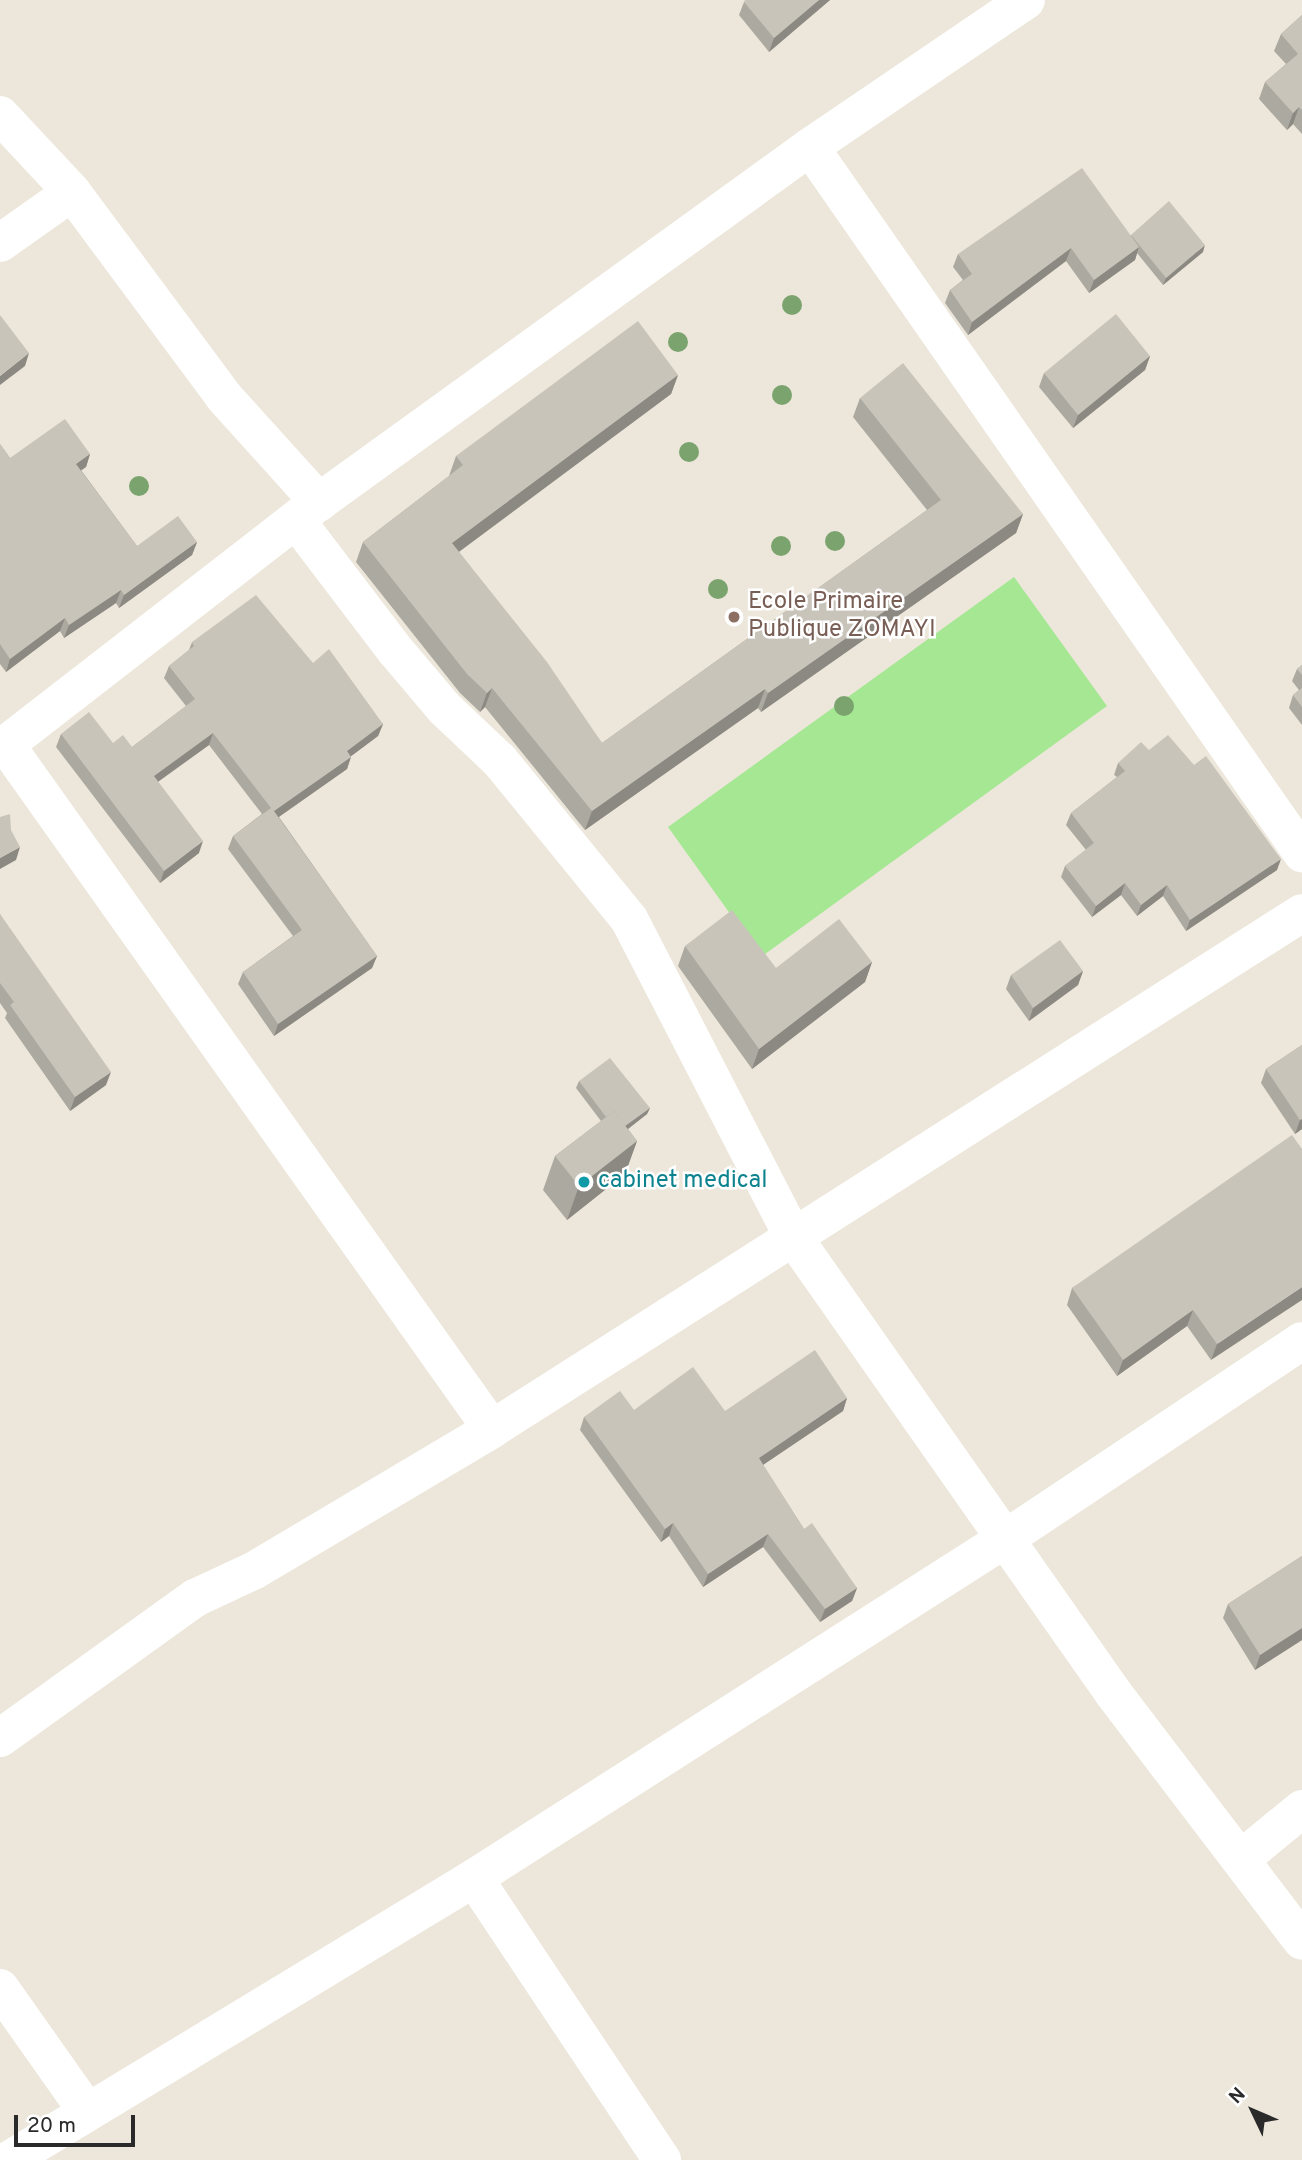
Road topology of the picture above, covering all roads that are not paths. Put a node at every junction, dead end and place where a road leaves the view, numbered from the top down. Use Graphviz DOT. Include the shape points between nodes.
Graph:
graph roads {
  1 [pos="1026,0"];
  2 [pos="0,115"];
  3 [pos="810,147"];
  4 [pos="72,192"];
  5 [pos="0,243"];
  6 [pos="308,511"];
  7 [pos="3,747"];
  8 [pos="1302,853"];
  9 [pos="1302,913"];
  10 [pos="794,1238"];
  11 [pos="1302,1341"];
  12 [pos="492,1429"];
  13 [pos="1008,1537"];
  14 [pos="0,1738"];
  15 [pos="1302,1809"];
  16 [pos="1241,1859"];
  17 [pos="474,1878"];
  18 [pos="1302,1941"];
  19 [pos="0,1988"];
  20 [pos="86,2110"];
  21 [pos="9,2160"];
  22 [pos="662,2160"];
  1 -- 3 [label="street"];
  2 -- 4 [label="street"];
  3 -- 6 [label="street"];
  3 -- 8 [label="street"];
  4 -- 5 [label="street"];
  4 -- 6 [label="street"];
  6 -- 7 [label="street"];
  6 -- 10 [label="street" via="395,650 444,708 500,761 629,919"];
  7 -- 12 [label="street"];
  9 -- 10 [label="street"];
  10 -- 12 [label="street"];
  10 -- 13 [label="street"];
  11 -- 13 [label="street"];
  12 -- 14 [label="street" via="255,1570 195,1598"];
  13 -- 16 [label="street" via="1114,1694"];
  13 -- 17 [label="street"];
  15 -- 16 [label="street"];
  16 -- 18 [label="street"];
  17 -- 20 [label="street"];
  17 -- 22 [label="street"];
  19 -- 20 [label="street"];
  20 -- 21 [label="street"];
}
